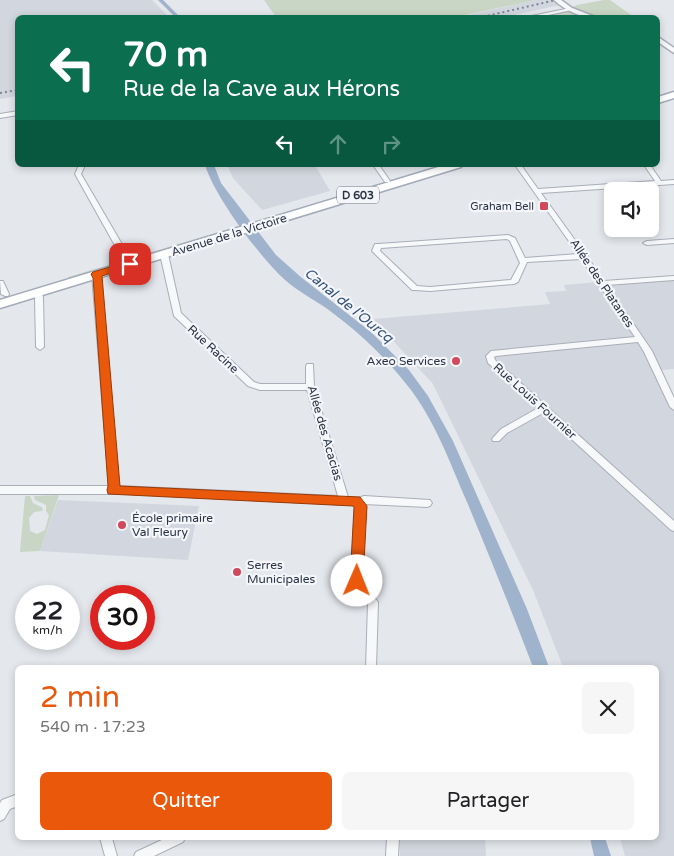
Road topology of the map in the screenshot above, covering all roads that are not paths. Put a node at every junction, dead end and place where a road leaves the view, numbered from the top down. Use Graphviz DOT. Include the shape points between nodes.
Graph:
graph roads {
  1 [pos="559,2"];
  2 [pos="570,10"];
  3 [pos="541,15"];
  4 [pos="586,15"];
  5 [pos="660,40"];
  6 [pos="674,50"];
  7 [pos="674,94"];
  8 [pos="660,99"];
  9 [pos="674,100"];
  10 [pos="660,104"];
  11 [pos="15,114"];
  12 [pos="0,116"];
  13 [pos="81,167"];
  14 [pos="377,167"];
  15 [pos="434,167"];
  16 [pos="450,167"];
  17 [pos="520,167"];
  18 [pos="648,167"];
  19 [pos="387,181"];
  20 [pos="658,182"];
  21 [pos="674,182"];
  22 [pos="659,183"];
  23 [pos="604,187"];
  24 [pos="538,191"];
  25 [pos="257,223"];
  26 [pos="237,230"];
  27 [pos="647,243"];
  28 [pos="673,243"];
  29 [pos="164,254"];
  30 [pos="585,256"];
  31 [pos="126,258"];
  32 [pos="523,260"];
  33 [pos="96,274"];
  34 [pos="674,278"];
  35 [pos="604,283"];
  36 [pos="37,292"];
  37 [pos="1,294"];
  38 [pos="640,339"];
  39 [pos="40,348"];
  40 [pos="310,366"];
  41 [pos="310,387"];
  42 [pos="674,408"];
  43 [pos="544,409"];
  44 [pos="496,440"];
  45 [pos="0,490"];
  46 [pos="113,490"];
  47 [pos="344,500"];
  48 [pos="358,502"];
  49 [pos="427,503"];
  50 [pos="674,527"];
  51 [pos="372,665"];
  52 [pos="15,801"];
  53 [pos="0,815"];
  54 [pos="107,840"];
  55 [pos="175,840"];
  56 [pos="393,840"];
  57 [pos="111,856"];
  58 [pos="140,856"];
  59 [pos="392,856"];
  1 -- 2 [label="street"];
  2 -- 3 [label="street"];
  2 -- 4 [label="street"];
  5 -- 6 [label="street"];
  7 -- 8 [label="main road"];
  9 -- 10 [label="main road"];
  11 -- 12 [label="street"];
  13 -- 31 [label="street" via="78,174"];
  14 -- 19 [label="street"];
  15 -- 19 [label="main road, Avenue de la Victoire / D 603"];
  16 -- 25 [label="main road, Avenue de la Victoire / D 603"];
  17 -- 24 [label="street, Allée des Platanes"];
  18 -- 20 [label="street"];
  19 -- 25 [label="main road, Avenue de la Victoire / D 603" via="320,200"];
  21 -- 22 [label="street"];
  23 -- 24 [label="street"];
  24 -- 30 [label="street, Allée des Platanes"];
  25 -- 26 [label="main road, Avenue de la Victoire / D 603"];
  26 -- 29 [label="main road, Avenue de la Victoire / D 603"];
  26 -- 31 [label="main road, Avenue de la Victoire / D 603"];
  27 -- 28 [label="street"];
  29 -- 33 [label="main road, Avenue de la Victoire / D 603"];
  29 -- 41 [label="street, Rue Racine" via="176,314 251,384 260,387"];
  30 -- 32 [label="street"];
  30 -- 35 [label="street, Allée des Platanes"];
  31 -- 37 [label="main road, Avenue de la Victoire / D 603"];
  32 -- 32 [label="street" via="513,240 508,237 378,246 376,251 415,288 430,289 514,282"];
  33 -- 36 [label="main road, Avenue de la Victoire / D 603"];
  33 -- 46 [label="street"];
  34 -- 35 [label="street"];
  35 -- 38 [label="street, Allée des Platanes"];
  36 -- 37 [label="main road, Avenue de la Victoire / D 603"];
  36 -- 39 [label="street"];
  38 -- 42 [label="street, Allée des Platanes"];
  38 -- 43 [label="street, Rue Louis Fournier" via="494,353 490,356 491,361"];
  40 -- 41 [label="street, Allée des Acacias"];
  41 -- 47 [label="street, Allée des Acacias"];
  43 -- 44 [label="street" via="504,431"];
  43 -- 50 [label="street, Rue Louis Fournier"];
  45 -- 46 [label="street"];
  46 -- 47 [label="street"];
  47 -- 48 [label="street"];
  48 -- 49 [label="street"];
  48 -- 51 [label="street" via="356,576 373,602"];
  52 -- 53 [label="street" via="6,804"];
  54 -- 57 [label="street"];
  55 -- 58 [label="street"];
  56 -- 59 [label="street"];
}
